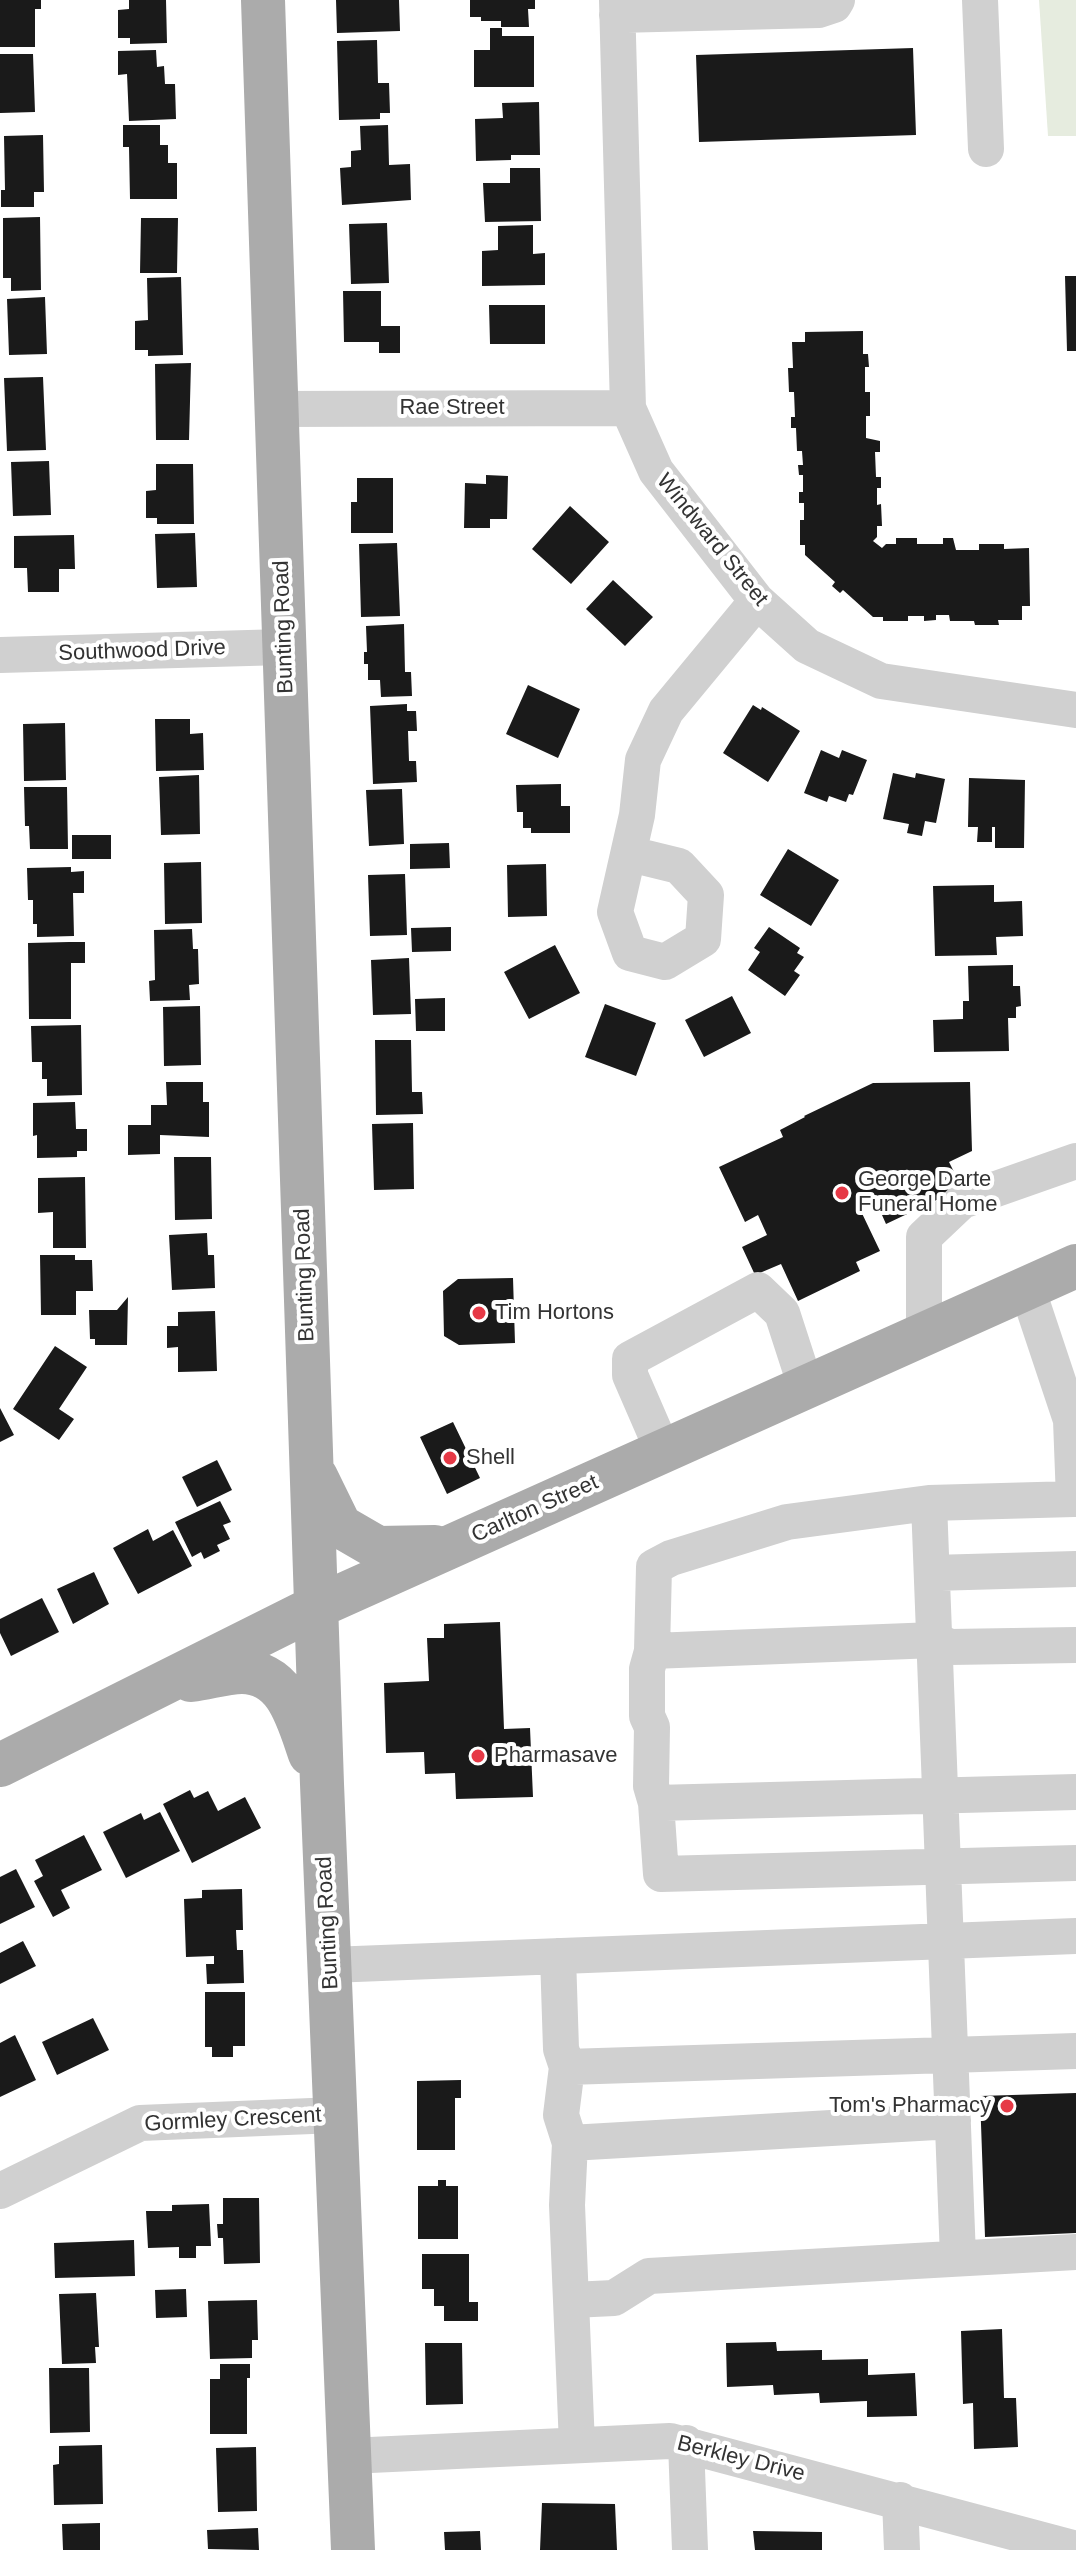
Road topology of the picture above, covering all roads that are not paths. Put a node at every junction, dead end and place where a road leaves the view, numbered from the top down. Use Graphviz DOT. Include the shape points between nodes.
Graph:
graph roads {
  1 [pos="263,0"];
  2 [pos="837,0"];
  3 [pos="980,0"];
  4 [pos="617,8"];
  5 [pos="986,149"];
  6 [pos="628,408"];
  7 [pos="277,409"];
  8 [pos="757,601"];
  9 [pos="284,647"];
  10 [pos="0,655"];
  11 [pos="1076,710"];
  12 [pos="630,854"];
  13 [pos="1076,1161"];
  14 [pos="1076,1266"];
  15 [pos="1027,1288"];
  16 [pos="924,1334"];
  17 [pos="806,1387"];
  18 [pos="663,1451"];
  19 [pos="312,1468"];
  20 [pos="1075,1499"];
  21 [pos="929,1503"];
  22 [pos="451,1547"];
  23 [pos="1076,1569"];
  24 [pos="932,1573"];
  25 [pos="316,1607"];
  26 [pos="935,1640"];
  27 [pos="1076,1645"];
  28 [pos="652,1651"];
  29 [pos="161,1685"];
  30 [pos="0,1765"];
  31 [pos="322,1784"];
  32 [pos="1076,1792"];
  33 [pos="941,1796"];
  34 [pos="656,1803"];
  35 [pos="1076,1863"];
  36 [pos="944,1866"];
  37 [pos="1076,1936"];
  38 [pos="947,1941"];
  39 [pos="558,1956"];
  40 [pos="330,1965"];
  41 [pos="1076,2051"];
  42 [pos="950,2054"];
  43 [pos="567,2067"];
  44 [pos="336,2115"];
  45 [pos="953,2121"];
  46 [pos="570,2143"];
  47 [pos="0,2191"];
  48 [pos="1076,2252"];
  49 [pos="958,2257"];
  50 [pos="572,2300"];
  51 [pos="686,2443"];
  52 [pos="577,2445"];
  53 [pos="349,2456"];
  54 [pos="900,2500"];
  55 [pos="1019,2542"];
  56 [pos="1076,2549"];
  57 [pos="353,2550"];
  58 [pos="690,2550"];
  59 [pos="902,2550"];
  1 -- 7 [label="main road, Bunting Road"];
  2 -- 4 [label="street" via="819,10"];
  3 -- 5 [label="street"];
  4 -- 6 [label="street, Windward Street"];
  6 -- 7 [label="street, Rae Street"];
  6 -- 8 [label="street, Windward Street" via="656,471"];
  7 -- 9 [label="main road, Bunting Road"];
  8 -- 11 [label="street, Windward Street" via="807,646 881,681"];
  8 -- 12 [label="street" via="666,711 643,760"];
  9 -- 10 [label="street, Southwood Drive"];
  9 -- 19 [label="main road, Bunting Road"];
  13 -- 16 [label="street" via="962,1201 924,1237"];
  14 -- 15 [label="main road, Carlton Street"];
  15 -- 16 [label="main road, Carlton Street"];
  15 -- 20 [label="street" via="1071,1420"];
  16 -- 17 [label="main road, Carlton Street"];
  17 -- 18 [label="main road, Carlton Street"];
  17 -- 18 [label="street" via="782,1313 758,1290 630,1359 630,1375"];
  18 -- 22 [label="main road, Carlton Street"];
  19 -- 22 [label="main road" via="340,1526 378,1548"];
  19 -- 25 [label="main road, Bunting Road"];
  20 -- 21 [label="street"];
  21 -- 24 [label="street"];
  21 -- 28 [label="street" via="787,1522 654,1567"];
  22 -- 25 [label="main road, Carlton Street"];
  23 -- 24 [label="street"];
  24 -- 26 [label="street"];
  25 -- 29 [label="main road, Carlton Street"];
  25 -- 31 [label="main road, Bunting Road"];
  26 -- 27 [label="street" via="950,1647"];
  26 -- 28 [label="street"];
  26 -- 33 [label="street"];
  28 -- 34 [label="street" via="647,1716"];
  29 -- 30 [label="main road, Carlton Street"];
  29 -- 31 [label="main road" via="241,1672 269,1679 290,1699"];
  31 -- 40 [label="main road, Bunting Road"];
  32 -- 33 [label="street"];
  33 -- 34 [label="street"];
  33 -- 36 [label="street"];
  34 -- 36 [label="street" via="661,1874"];
  35 -- 36 [label="street"];
  36 -- 38 [label="street"];
  37 -- 38 [label="street"];
  38 -- 39 [label="street"];
  38 -- 42 [label="street"];
  39 -- 40 [label="street"];
  39 -- 43 [label="street" via="561,2049"];
  40 -- 44 [label="main road, Bunting Road"];
  41 -- 42 [label="street"];
  42 -- 43 [label="street"];
  42 -- 45 [label="street"];
  43 -- 46 [label="street" via="561,2115"];
  44 -- 47 [label="street, Gormley Crescent" via="140,2123"];
  44 -- 53 [label="main road, Bunting Road"];
  45 -- 46 [label="street"];
  45 -- 49 [label="street"];
  46 -- 50 [label="street"];
  48 -- 49 [label="street"];
  49 -- 50 [label="street" via="649,2276 614,2298"];
  50 -- 52 [label="street"];
  51 -- 52 [label="street, Berkley Drive"];
  51 -- 54 [label="street, Berkley Drive"];
  51 -- 58 [label="street"];
  52 -- 53 [label="street, Berkley Drive"];
  53 -- 57 [label="main road, Bunting Road"];
  54 -- 55 [label="street, Berkley Drive"];
  54 -- 59 [label="street"];
  55 -- 56 [label="street, Berkley Drive"];
}
